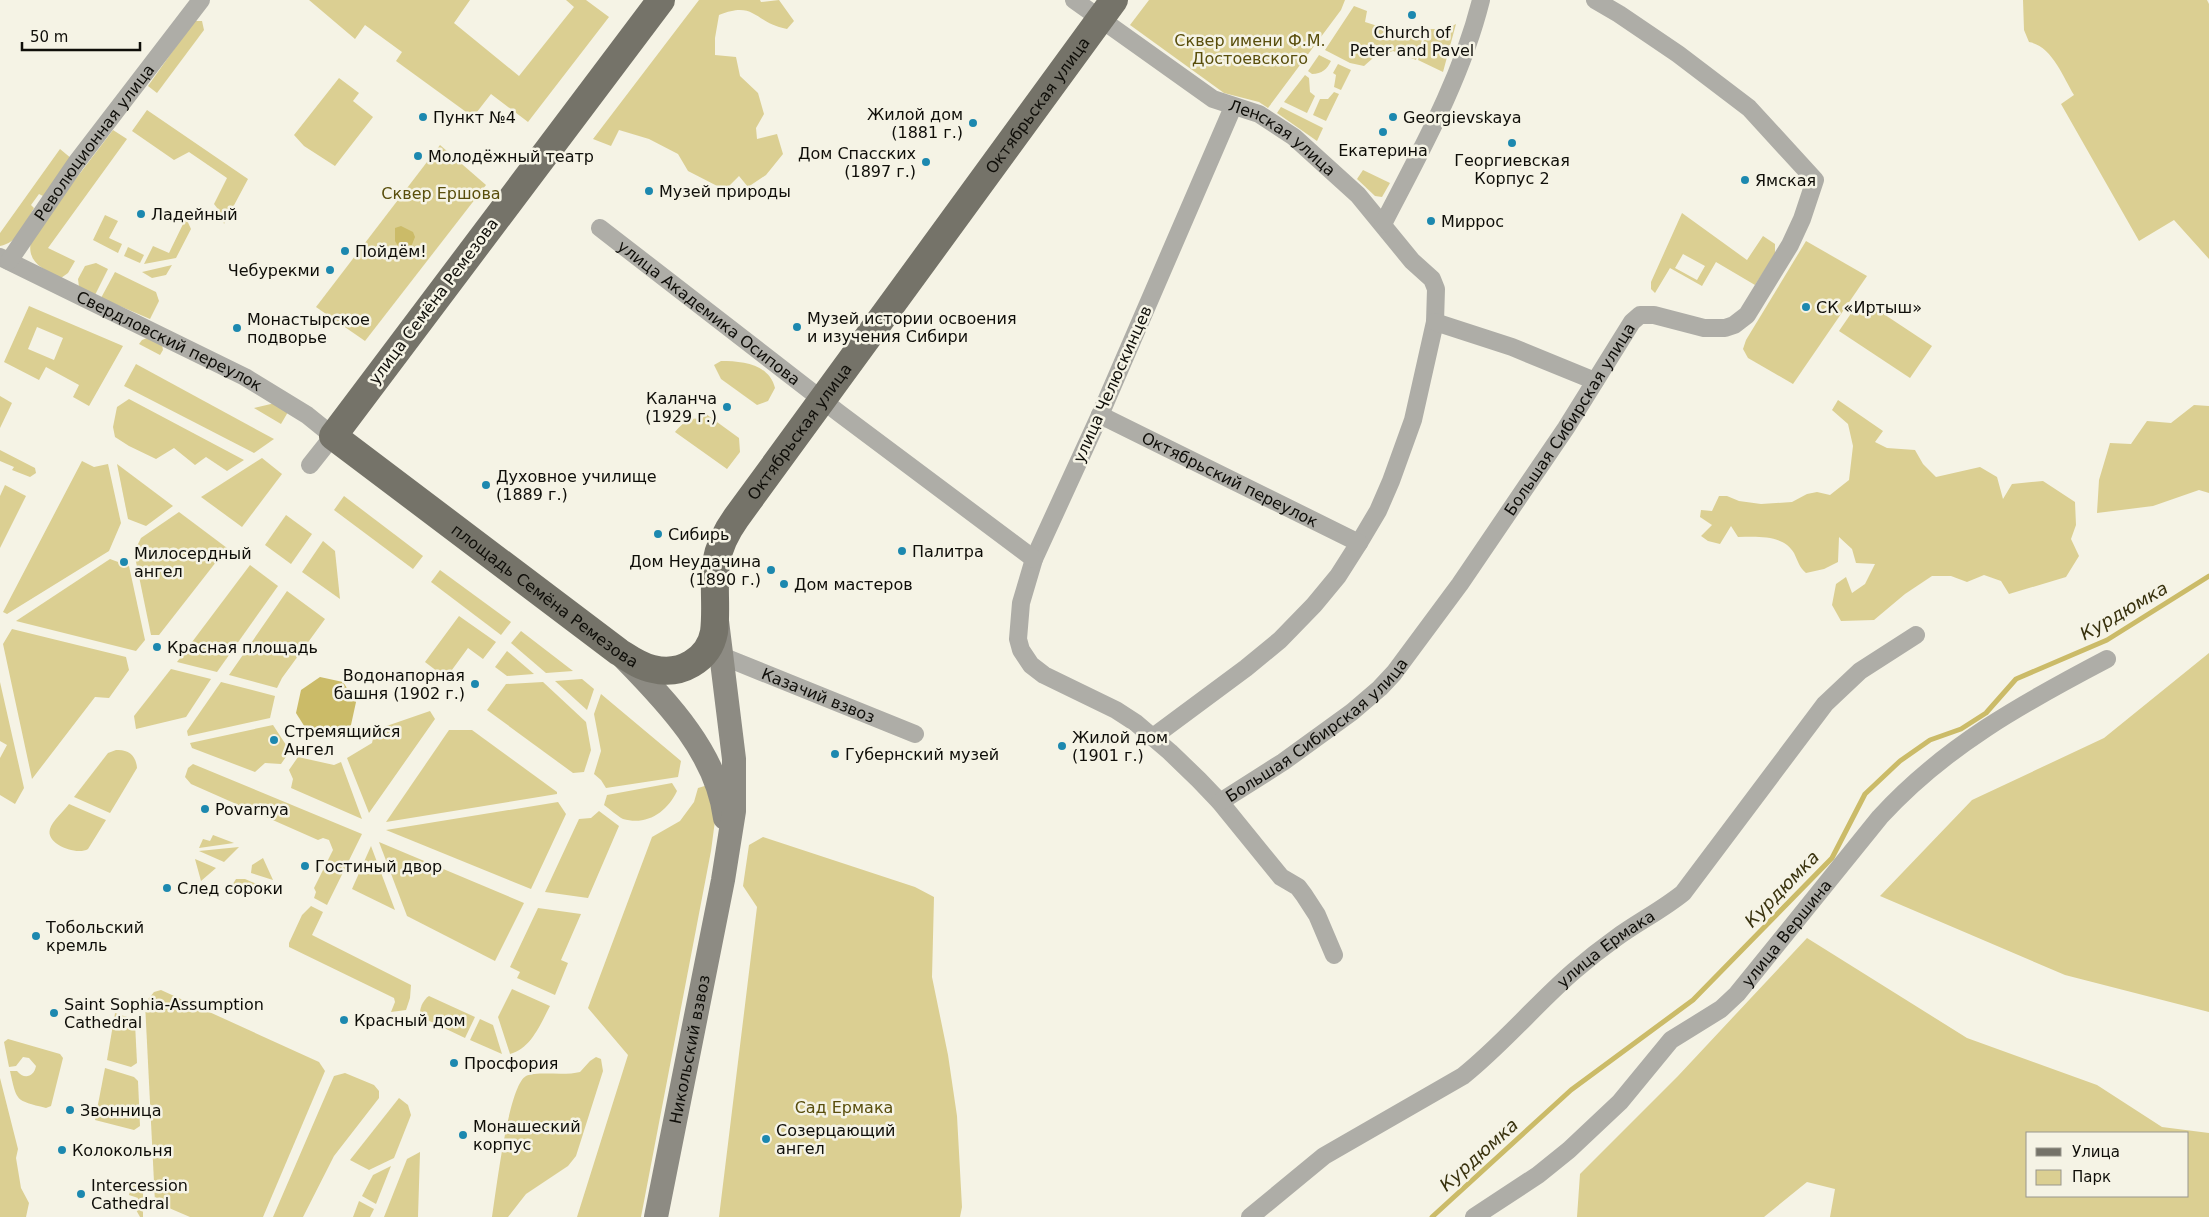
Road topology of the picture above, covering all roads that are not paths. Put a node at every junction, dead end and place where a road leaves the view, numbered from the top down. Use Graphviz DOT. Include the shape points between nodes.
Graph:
graph roads {
  1 [pos="200,0"];
  2 [pos="661,0"];
  3 [pos="1074,0"];
  4 [pos="1481,0"];
  5 [pos="1595,0"];
  6 [pos="1107,9"];
  7 [pos="1233,107"];
  8 [pos="1383,224"];
  9 [pos="600,228"];
  10 [pos="4,259"];
  11 [pos="1434,322"];
  12 [pos="1595,382"];
  13 [pos="821,400"];
  14 [pos="1100,415"];
  15 [pos="333,436"];
  16 [pos="310,465"];
  17 [pos="1359,542"];
  18 [pos="1034,558"];
  19 [pos="716,607"];
  20 [pos="1916,635"];
  21 [pos="619,652"];
  22 [pos="722,656"];
  23 [pos="2107,659"];
  24 [pos="1031,665"];
  25 [pos="916,734"];
  26 [pos="1153,737"];
  27 [pos="1220,802"];
  28 [pos="723,880"];
  29 [pos="1334,955"];
  30 [pos="656,1217"];
  31 [pos="1250,1217"];
  32 [pos="1474,1217"];
  1 -- 10 [label="street, Революционная улица"];
  2 -- 15 [label="main road, улица Семёна Ремезова"];
  3 -- 6 [label="street, Ленская улица"];
  4 -- 8 [label="street" via="1476,21 1438,117"];
  5 -- 12 [label="street, Большая Сибирская улица" via="1727,90 1765,124 1815,180 1790,244 1747,315 1734,325 1714,328 1640,315 1632,322"];
  6 -- 7 [label="street, Ленская улица" via="1212,99"];
  6 -- 13 [label="main road, Октябрьская улица"];
  7 -- 8 [label="street, Ленская улица" via="1259,114 1288,132 1358,196"];
  7 -- 14 [label="street, улица Челюскинцев"];
  8 -- 11 [label="street, Ленская улица" via="1412,261 1432,279 1436,295"];
  9 -- 13 [label="street, улица Академика Осипова"];
  10 -- 15 [label="street, Свердловский переулок" via="245,377 307,415"];
  11 -- 12 [label="street" via="1512,347"];
  11 -- 17 [label="street, Ленская улица" via="1422,382 1400,460 1378,511"];
  12 -- 27 [label="street, Большая Сибирская улица" via="1460,584 1417,645 1380,688 1283,762"];
  13 -- 18 [label="street, улица Академика Осипова"];
  13 -- 19 [label="main road, Октябрьская улица" via="726,533 716,564"];
  14 -- 17 [label="street, Октябрьский переулок"];
  14 -- 18 [label="street, улица Челюскинцев"];
  15 -- 16 [label="street"];
  15 -- 21 [label="main road, площадь Семёна Ремезова"];
  17 -- 26 [label="street, Ленская улица" via="1338,576 1280,640"];
  18 -- 24 [label="street, улица Челюскинцев" via="1021,603 1018,628 1021,650"];
  19 -- 21 [label="main road" via="710,642 699,660 689,666 653,670"];
  19 -- 22 [label="main road, Октябрьская улица"];
  20 -- 31 [label="street, улица Ермака" via="1860,670 1825,704 1683,893 1617,937 1575,971 1463,1076 1324,1156"];
  21 -- 28 [label="main road, площадь Семёна Ремезова" via="672,710 705,756 714,775 725,818"];
  22 -- 25 [label="street, Казачий взвоз"];
  22 -- 28 [label="main road, Октябрьская улица" via="736,782 732,833"];
  23 -- 32 [label="street, улица Вершина" via="2032,698 1964,742 1915,782 1880,817 1721,1010 1671,1040 1620,1102 1569,1150 1538,1175"];
  24 -- 26 [label="street, Большая Сибирская улица" via="1044,675 1116,710"];
  26 -- 27 [label="street, Большая Сибирская улица"];
  27 -- 29 [label="street, Большая Сибирская улица" via="1282,877 1304,895 1317,915"];
  28 -- 30 [label="main road, Никольский взвоз"];
}
